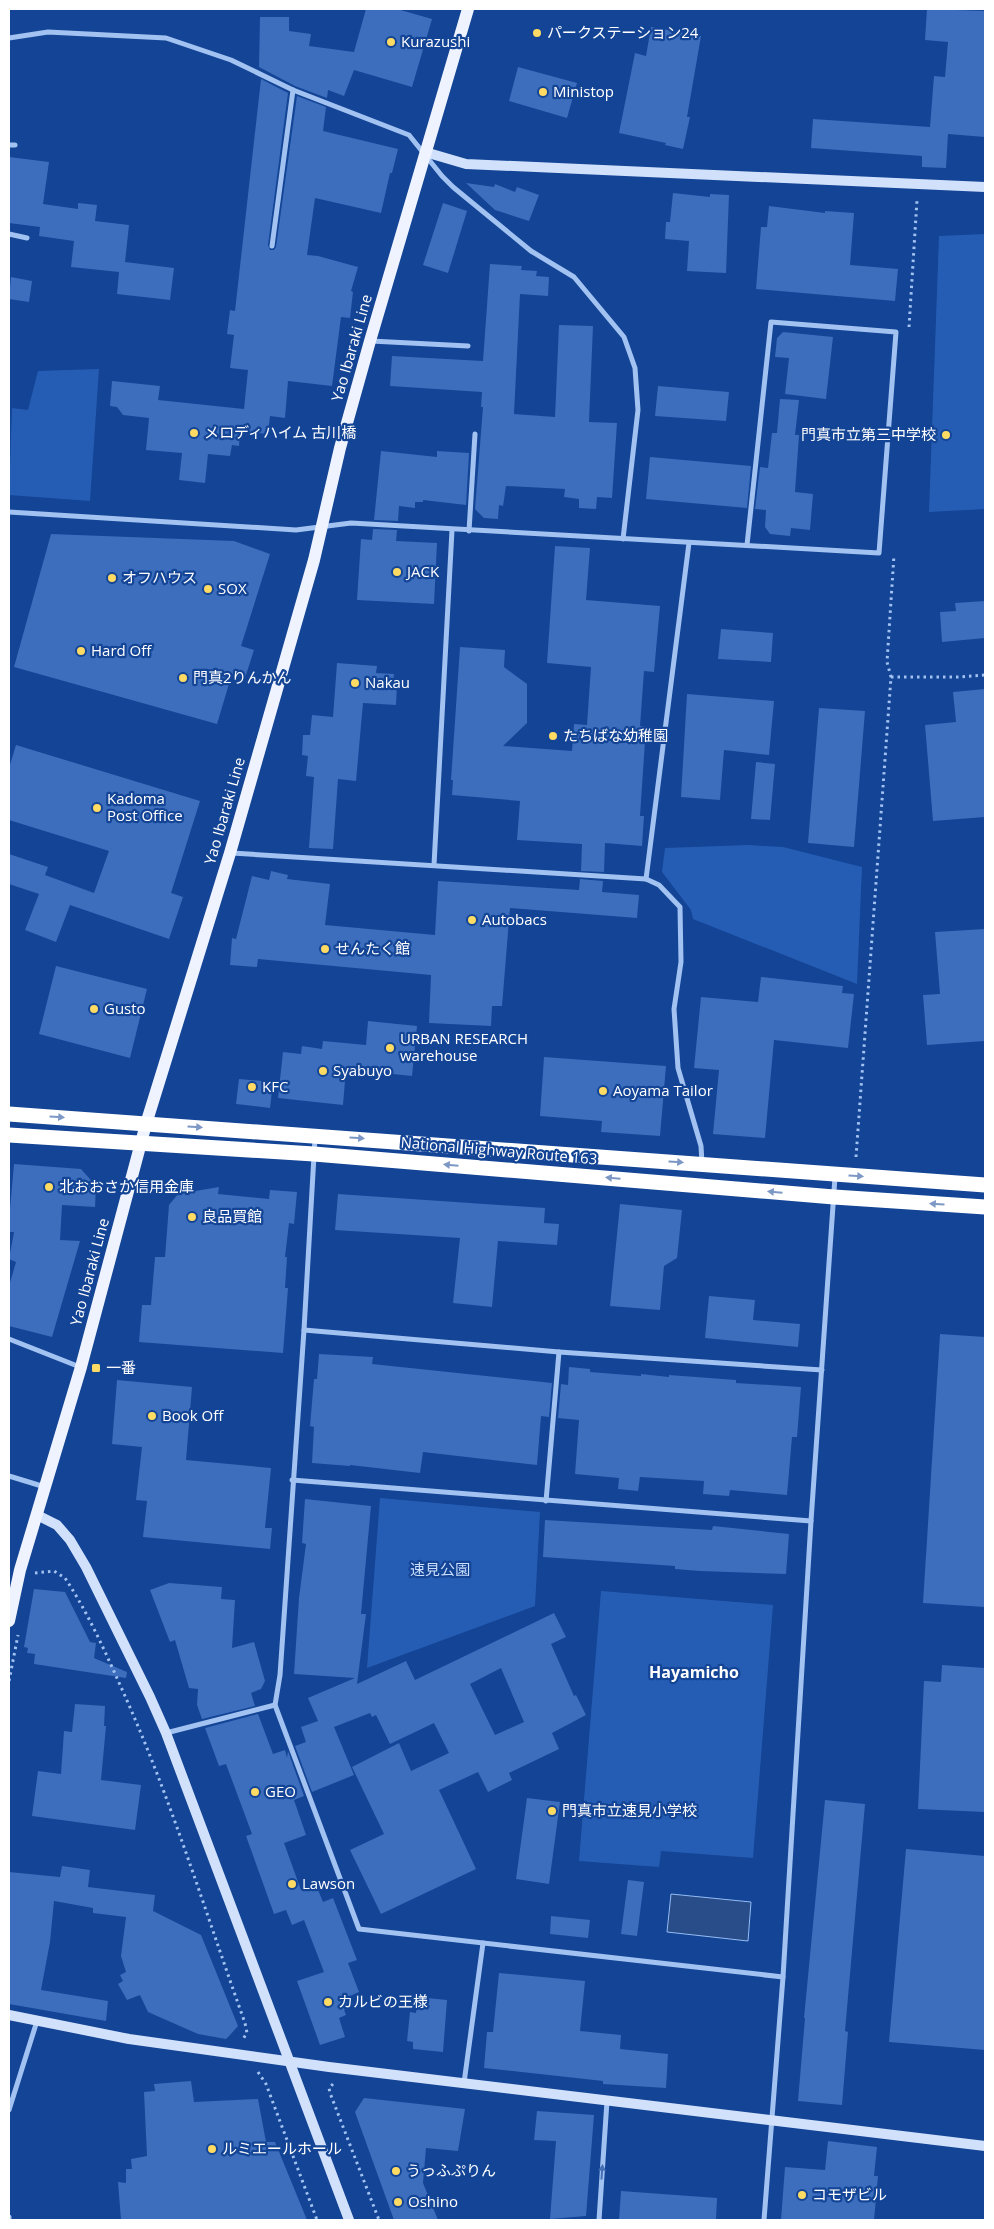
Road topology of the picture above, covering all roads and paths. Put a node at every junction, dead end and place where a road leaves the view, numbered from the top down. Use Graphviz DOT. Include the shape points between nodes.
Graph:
graph roads {
  1 [pos="468,9"];
  2 [pos="9,38"];
  3 [pos="293,90"];
  4 [pos="424,152"];
  5 [pos="985,187"];
  6 [pos="917,200"];
  7 [pos="9,234"];
  8 [pos="27,238"];
  9 [pos="272,246"];
  10 [pos="908,333"];
  11 [pos="370,341"];
  12 [pos="468,346"];
  13 [pos="475,434"];
  14 [pos="9,512"];
  15 [pos="322,528"];
  16 [pos="452,530"];
  17 [pos="469,531"];
  18 [pos="623,539"];
  19 [pos="689,543"];
  20 [pos="747,545"];
  21 [pos="894,554"];
  22 [pos="985,675"];
  23 [pos="891,676"];
  24 [pos="230,853"];
  25 [pos="434,865"];
  26 [pos="646,879"];
  27 [pos="9,1114"];
  28 [pos="146,1124"];
  29 [pos="9,1135"];
  30 [pos="315,1135"];
  31 [pos="141,1145"];
  32 [pos="314,1154"];
  33 [pos="856,1158"];
  34 [pos="702,1164"];
  35 [pos="836,1174"];
  36 [pos="985,1185"];
  37 [pos="834,1197"];
  38 [pos="985,1207"];
  39 [pos="304,1330"];
  40 [pos="9,1339"];
  41 [pos="558,1352"];
  42 [pos="81,1367"];
  43 [pos="822,1370"];
  44 [pos="9,1476"];
  45 [pos="292,1480"];
  46 [pos="45,1488"];
  47 [pos="546,1501"];
  48 [pos="38,1515"];
  49 [pos="811,1520"];
  50 [pos="36,1573"];
  51 [pos="9,1621"];
  52 [pos="275,1705"];
  53 [pos="166,1733"];
  54 [pos="483,1943"];
  55 [pos="783,1977"];
  56 [pos="9,2015"];
  57 [pos="37,2022"];
  58 [pos="242,2040"];
  59 [pos="288,2061"];
  60 [pos="250,2067"];
  61 [pos="340,2082"];
  62 [pos="464,2083"];
  63 [pos="607,2101"];
  64 [pos="9,2110"];
  65 [pos="773,2119"];
  66 [pos="985,2146"];
  67 [pos="318,2220"];
  68 [pos="349,2220"];
  69 [pos="379,2220"];
  70 [pos="599,2220"];
  71 [pos="764,2220"];
  1 -- 4 [label="main road, Yao Ibaraki Line"];
  2 -- 3 [label="street" via="48,32 166,38 231,60"];
  3 -- 4 [label="street" via="409,135"];
  3 -- 9 [label="street"];
  4 -- 5 [label="street" via="466,164"];
  4 -- 11 [label="main road, Yao Ibaraki Line"];
  4 -- 18 [label="street" via="442,176 472,203 531,251 574,277 624,337 635,368 638,410"];
  6 -- 10 [label="path"];
  7 -- 8 [label="street"];
  11 -- 12 [label="street"];
  11 -- 15 [label="main road, Yao Ibaraki Line"];
  13 -- 17 [label="street"];
  14 -- 15 [label="street" via="296,530"];
  15 -- 16 [label="street" via="352,524"];
  15 -- 24 [label="main road, Yao Ibaraki Line"];
  16 -- 17 [label="street"];
  16 -- 25 [label="street"];
  17 -- 18 [label="street"];
  18 -- 19 [label="street"];
  19 -- 20 [label="street"];
  19 -- 26 [label="street"];
  20 -- 20 [label="street" via="771,322 896,332 878,553"];
  21 -- 23 [label="path" via="887,662"];
  22 -- 23 [label="path"];
  23 -- 33 [label="path"];
  24 -- 25 [label="street"];
  24 -- 28 [label="main road, Yao Ibaraki Line"];
  25 -- 26 [label="street"];
  26 -- 34 [label="street" via="659,885 680,908 681,962 674,1009 678,1068 701,1146"];
  27 -- 28 [label="highway, National Highway Route 163, one-way"];
  28 -- 30 [label="highway, National Highway Route 163, one-way"];
  28 -- 31 [label="main road, Yao Ibaraki Line"];
  29 -- 31 [label="highway, National Highway Route 163"];
  30 -- 32 [label="street"];
  30 -- 34 [label="highway, National Highway Route 163, one-way"];
  31 -- 32 [label="highway, National Highway Route 163"];
  31 -- 42 [label="main road, Yao Ibaraki Line"];
  37 -- 32 [label="highway, National Highway Route 163, one-way"];
  32 -- 39 [label="street"];
  34 -- 35 [label="highway, National Highway Route 163"];
  35 -- 36 [label="highway, National Highway Route 163, one-way"];
  35 -- 37 [label="street"];
  38 -- 37 [label="highway, National Highway Route 163, one-way"];
  37 -- 43 [label="street"];
  39 -- 41 [label="street"];
  39 -- 45 [label="street"];
  40 -- 42 [label="street"];
  41 -- 43 [label="street"];
  41 -- 47 [label="street"];
  42 -- 46 [label="main road, Yao Ibaraki Line"];
  43 -- 49 [label="street"];
  44 -- 46 [label="street"];
  45 -- 47 [label="street"];
  45 -- 52 [label="street" via="280,1675"];
  46 -- 48 [label="main road, Yao Ibaraki Line"];
  47 -- 49 [label="street"];
  48 -- 51 [label="main road, Yao Ibaraki Line" via="20,1570"];
  48 -- 53 [label="street" via="57,1525 86,1567"];
  49 -- 55 [label="street"];
  50 -- 58 [label="path" via="54,1571 65,1578 106,1652 136,1721 246,2023 247,2033"];
  52 -- 53 [label="street"];
  52 -- 54 [label="street" via="359,1929"];
  53 -- 59 [label="street"];
  54 -- 55 [label="street"];
  54 -- 62 [label="street"];
  55 -- 65 [label="street"];
  56 -- 57 [label="street"];
  57 -- 59 [label="street" via="129,2039"];
  57 -- 64 [label="street"];
  59 -- 62 [label="street"];
  59 -- 68 [label="street"];
  60 -- 67 [label="path" via="258,2071 266,2084"];
  61 -- 69 [label="path" via="331,2085 330,2093"];
  62 -- 63 [label="street"];
  63 -- 65 [label="street"];
  70 -- 63 [label="street, one-way"];
  65 -- 66 [label="street"];
  65 -- 71 [label="street"];
}
